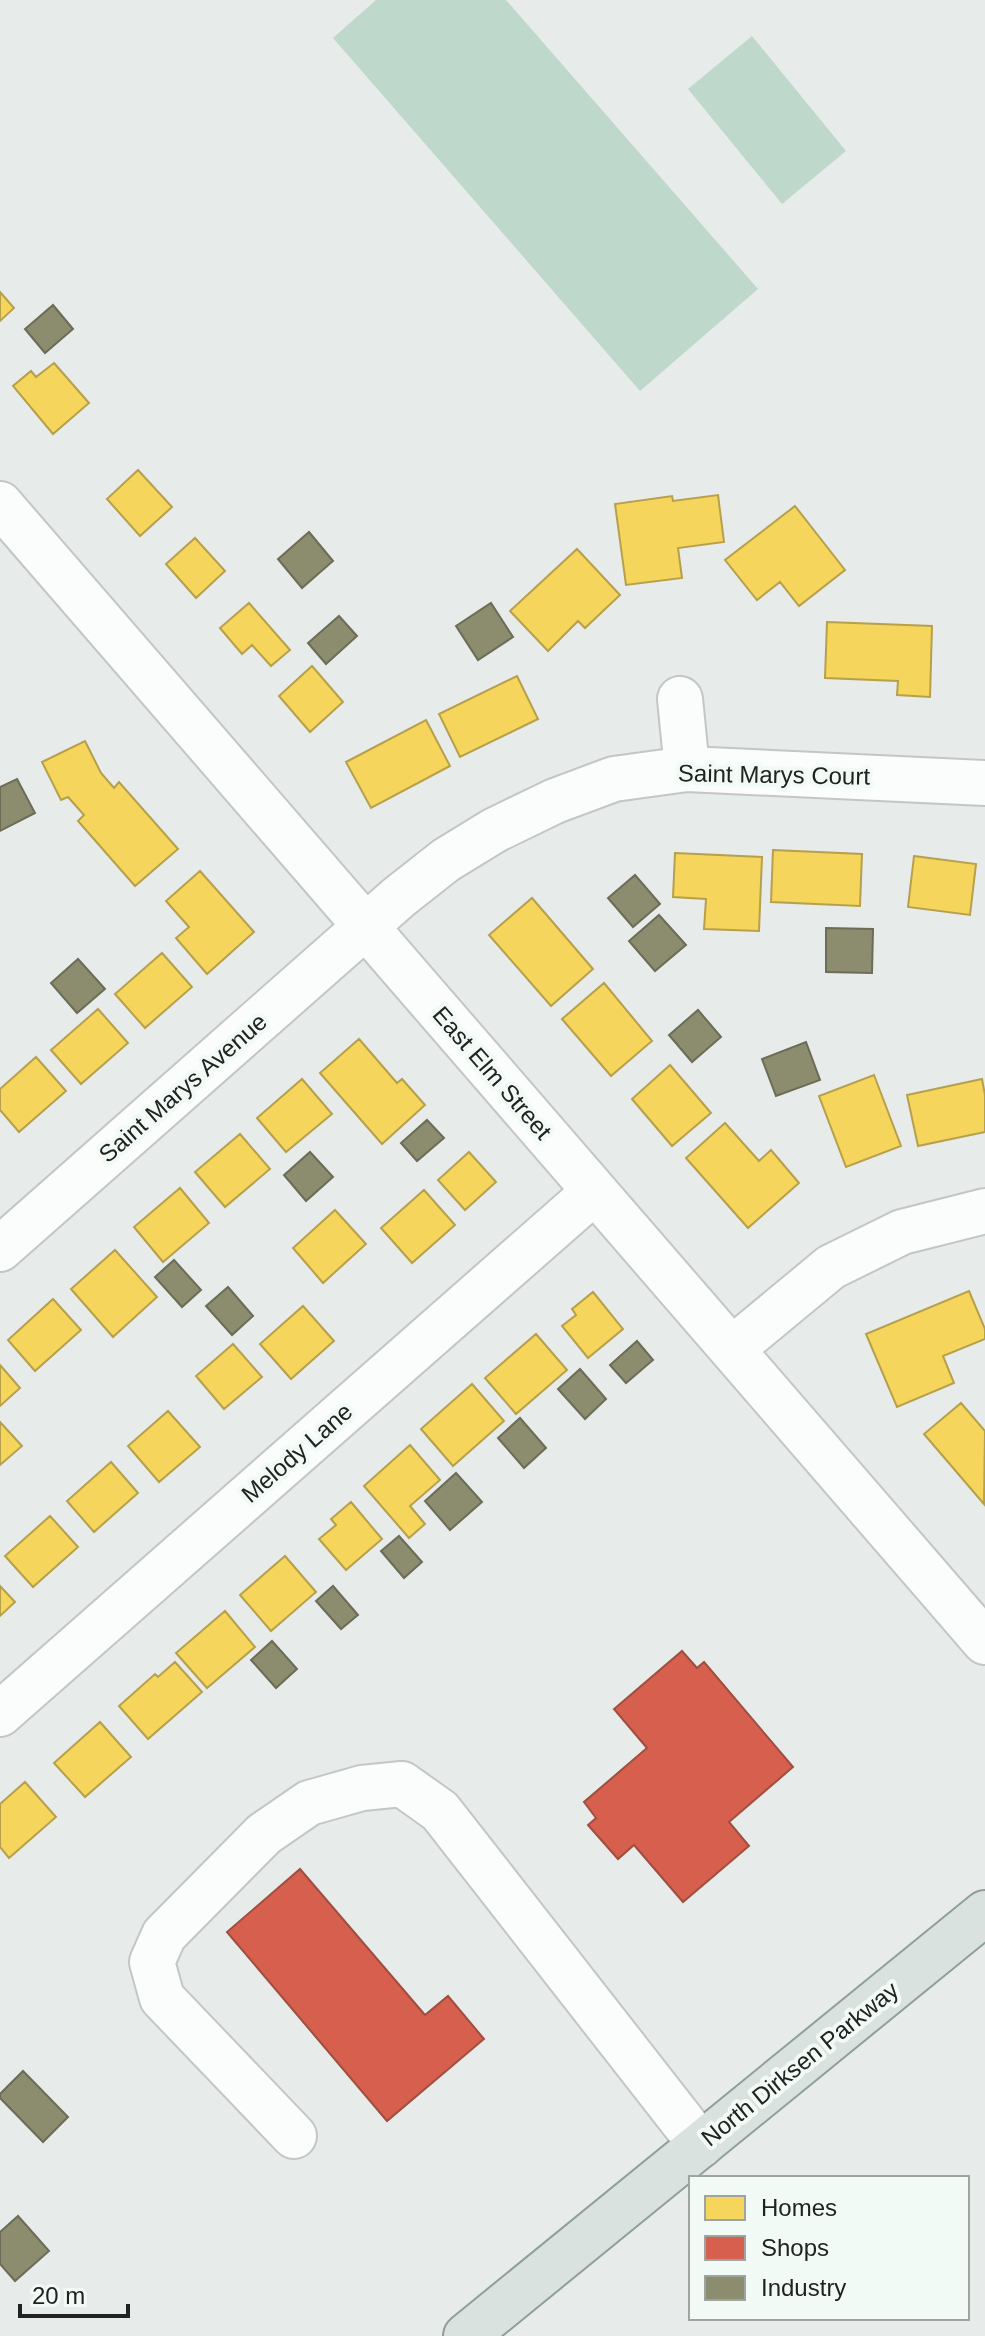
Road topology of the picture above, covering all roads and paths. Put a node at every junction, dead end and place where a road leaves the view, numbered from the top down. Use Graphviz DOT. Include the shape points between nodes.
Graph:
graph roads {
  1 [pos="0,504"];
  2 [pos="680,699"];
  3 [pos="687,769"];
  4 [pos="985,783"];
  5 [pos="366,927"];
  6 [pos="594,1192"];
  7 [pos="985,1211"];
  8 [pos="0,1249"];
  9 [pos="732,1349"];
  10 [pos="985,1642"];
  11 [pos="0,1714"];
  12 [pos="985,1913"];
  13 [pos="294,2136"];
  14 [pos="701,2145"];
  15 [pos="466,2336"];
  1 -- 5 [label="street, East Elm Street"];
  2 -- 3 [label="street"];
  3 -- 4 [label="street, Saint Marys Court"];
  3 -- 5 [label="street, Saint Marys Court" via="614,779 495,830 446,860"];
  5 -- 6 [label="street, East Elm Street"];
  5 -- 8 [label="street, Saint Marys Avenue"];
  6 -- 9 [label="street, East Elm Street"];
  6 -- 11 [label="street, Melody Lane"];
  7 -- 9 [label="street" via="902,1232 831,1267"];
  9 -- 10 [label="street, East Elm Street"];
  12 -- 14 [label="main road, North Dirksen Parkway"];
  13 -- 14 [label="street" via="162,1998 152,1962 164,1935 264,1834 309,1803 362,1788 402,1784 440,1811"];
  14 -- 15 [label="main road, North Dirksen Parkway"];
}
